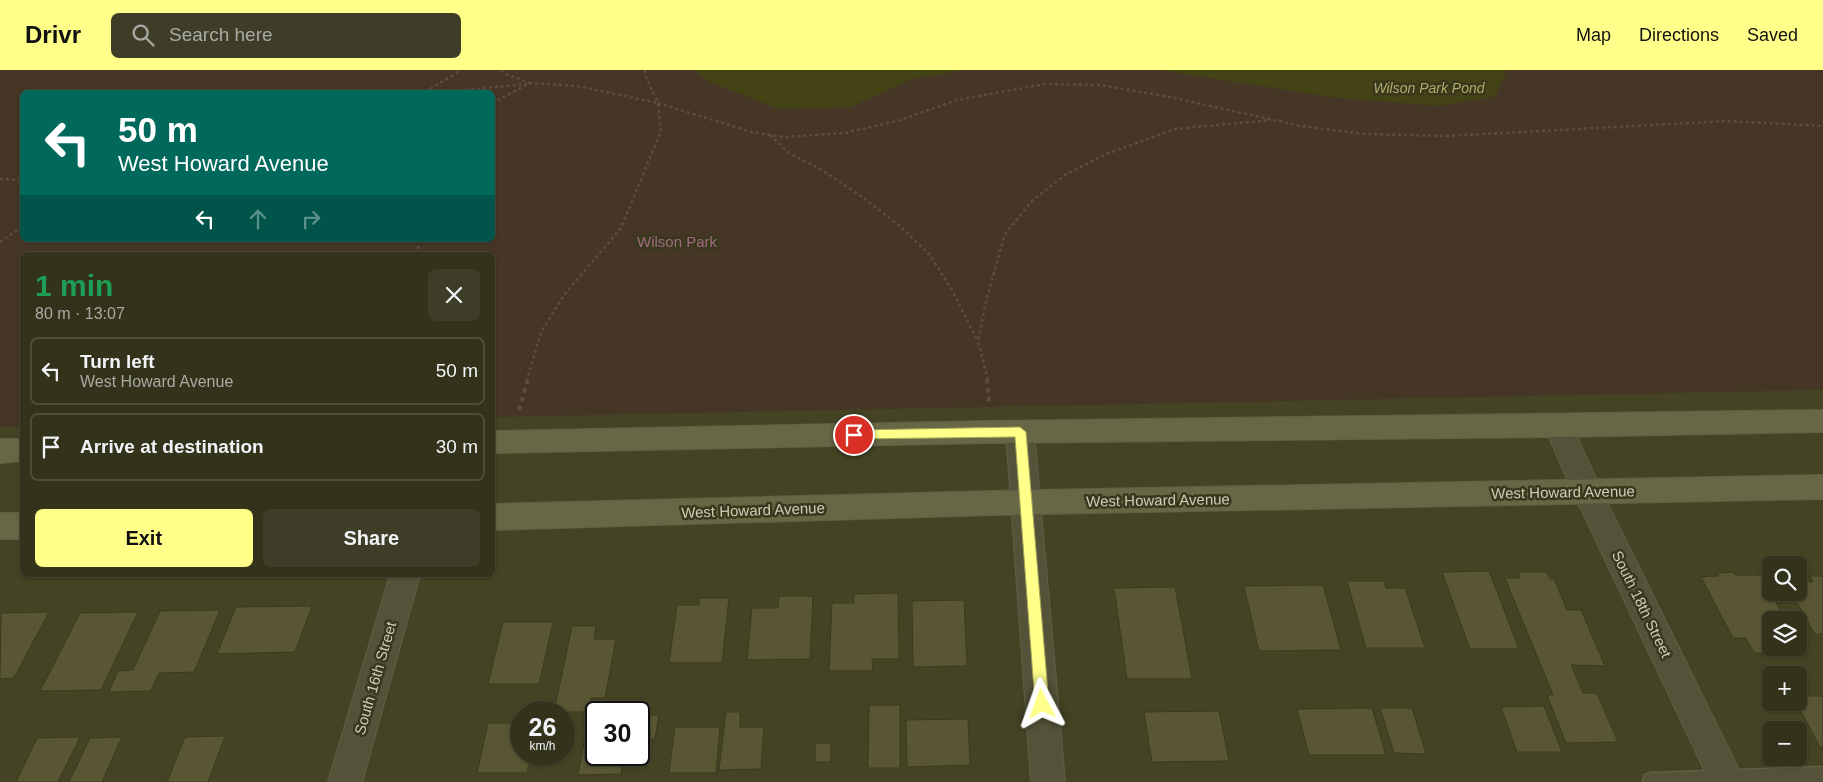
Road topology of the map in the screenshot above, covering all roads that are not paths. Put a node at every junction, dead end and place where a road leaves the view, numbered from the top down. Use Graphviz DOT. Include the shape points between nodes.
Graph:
graph roads {
  1 [pos="1823,421"];
  2 [pos="1558,426"];
  3 [pos="1020,432"];
  4 [pos="495,442"];
  5 [pos="20,450"];
  6 [pos="0,451"];
  7 [pos="1823,487"];
  8 [pos="1587,492"];
  9 [pos="1027,502"];
  10 [pos="495,517"];
  11 [pos="0,526"];
  12 [pos="20,526"];
  13 [pos="404,577"];
  14 [pos="1823,776"];
  15 [pos="1727,781"];
  16 [pos="345,782"];
  17 [pos="1048,782"];
  18 [pos="1652,782"];
  1 -- 2 [label="main road"];
  2 -- 3 [label="main road"];
  2 -- 8 [label="street, South 18th Street"];
  3 -- 4 [label="main road"];
  3 -- 9 [label="street"];
  5 -- 6 [label="main road"];
  7 -- 8 [label="main road, West Howard Avenue"];
  8 -- 9 [label="main road, West Howard Avenue"];
  8 -- 15 [label="street, South 18th Street"];
  9 -- 10 [label="main road, West Howard Avenue"];
  9 -- 17 [label="street"];
  11 -- 12 [label="main road"];
  13 -- 16 [label="street, South 16th Street"];
  14 -- 15 [label="lane"];
  15 -- 18 [label="lane"];
}
